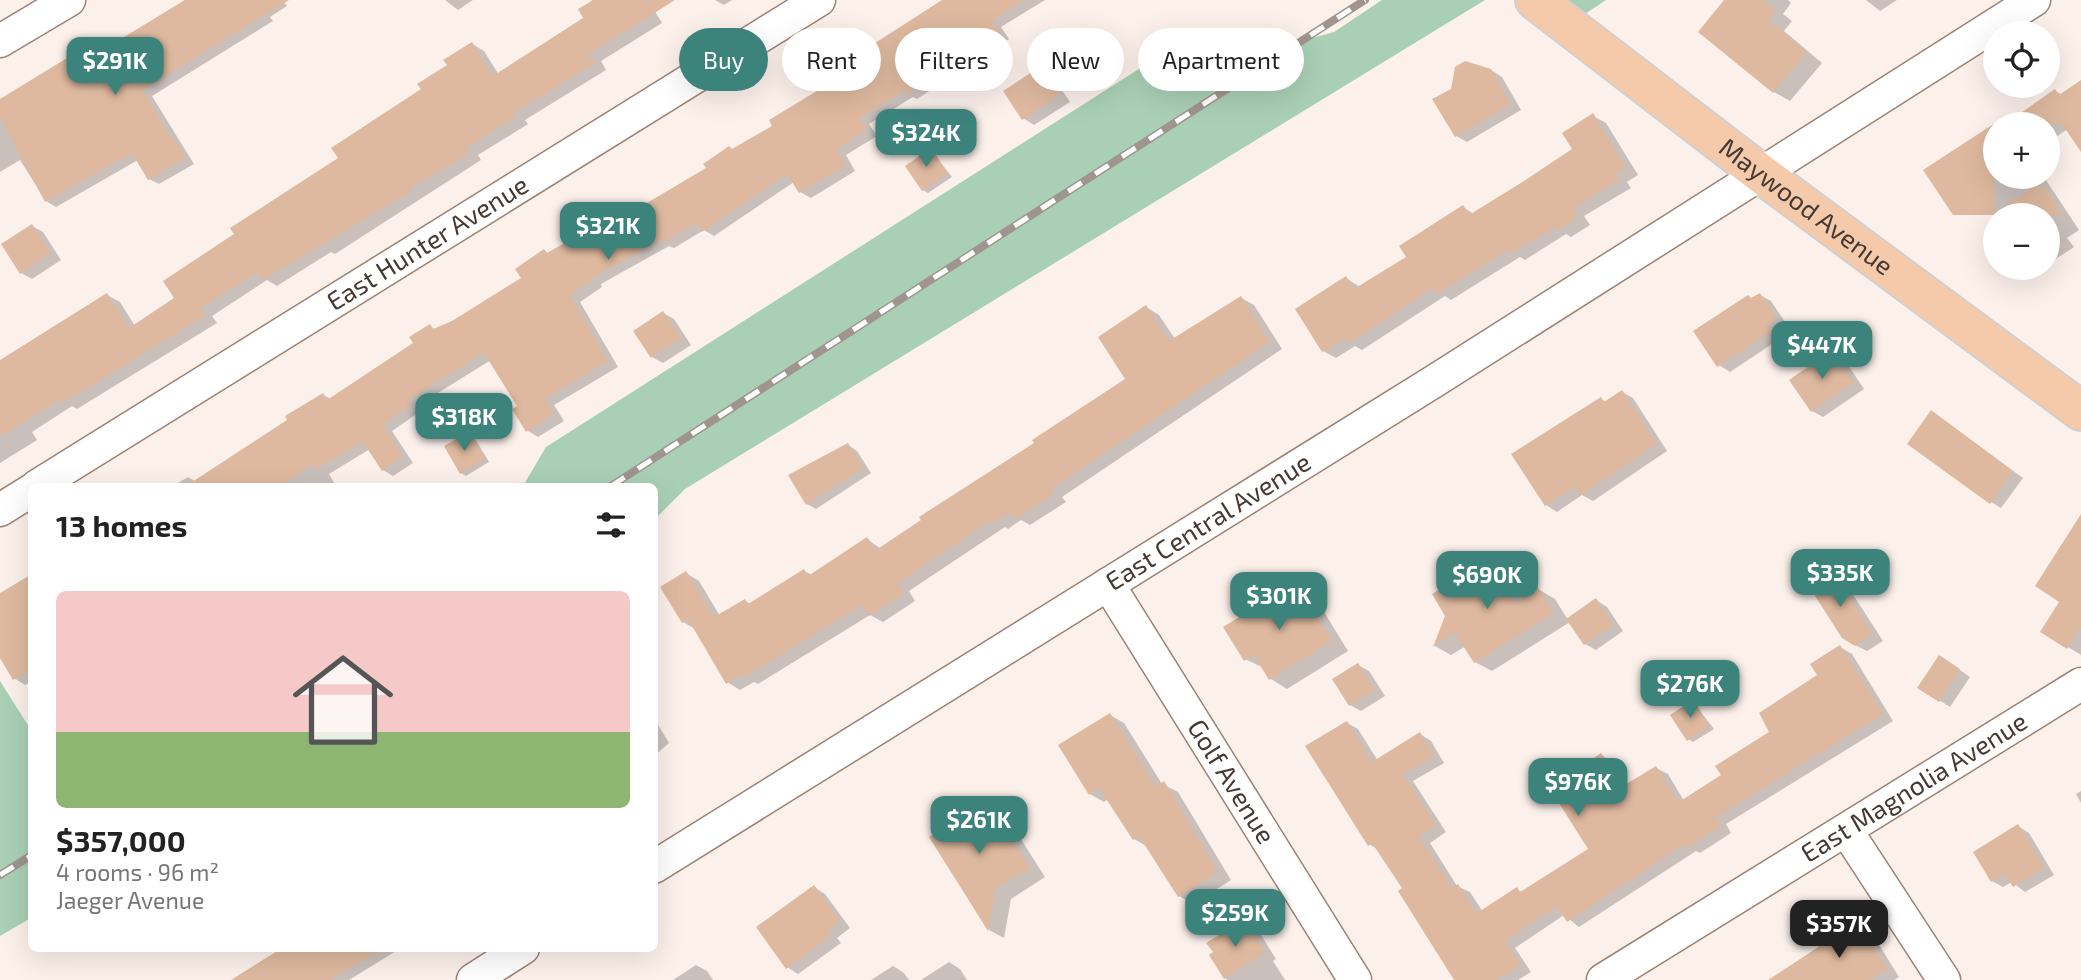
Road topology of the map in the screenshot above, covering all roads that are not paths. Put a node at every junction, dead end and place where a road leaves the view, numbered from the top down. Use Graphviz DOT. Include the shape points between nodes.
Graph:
graph roads {
  1 [pos="69,0"];
  2 [pos="819,0"];
  3 [pos="1535,0"];
  4 [pos="2034,0"];
  5 [pos="0,41"];
  6 [pos="1760,173"];
  7 [pos="2081,411"];
  8 [pos="42,483"];
  9 [pos="28,492"];
  10 [pos="0,510"];
  11 [pos="1108,584"];
  12 [pos="2081,684"];
  13 [pos="1846,830"];
  14 [pos="658,865"];
  15 [pos="517,952"];
  16 [pos="473,980"];
  17 [pos="1355,980"];
  18 [pos="1603,980"];
  19 [pos="1944,980"];
  1 -- 5 [label="street"];
  2 -- 8 [label="street, East Hunter Avenue"];
  3 -- 6 [label="main road, Maywood Avenue"];
  4 -- 6 [label="street, East Central Avenue"];
  6 -- 7 [label="main road, Maywood Avenue"];
  6 -- 11 [label="street, East Central Avenue"];
  9 -- 10 [label="street"];
  11 -- 14 [label="street, East Central Avenue"];
  11 -- 17 [label="street, Golf Avenue"];
  12 -- 13 [label="street, East Magnolia Avenue"];
  13 -- 18 [label="street, East Magnolia Avenue"];
  13 -- 19 [label="street"];
  15 -- 16 [label="street"];
}
